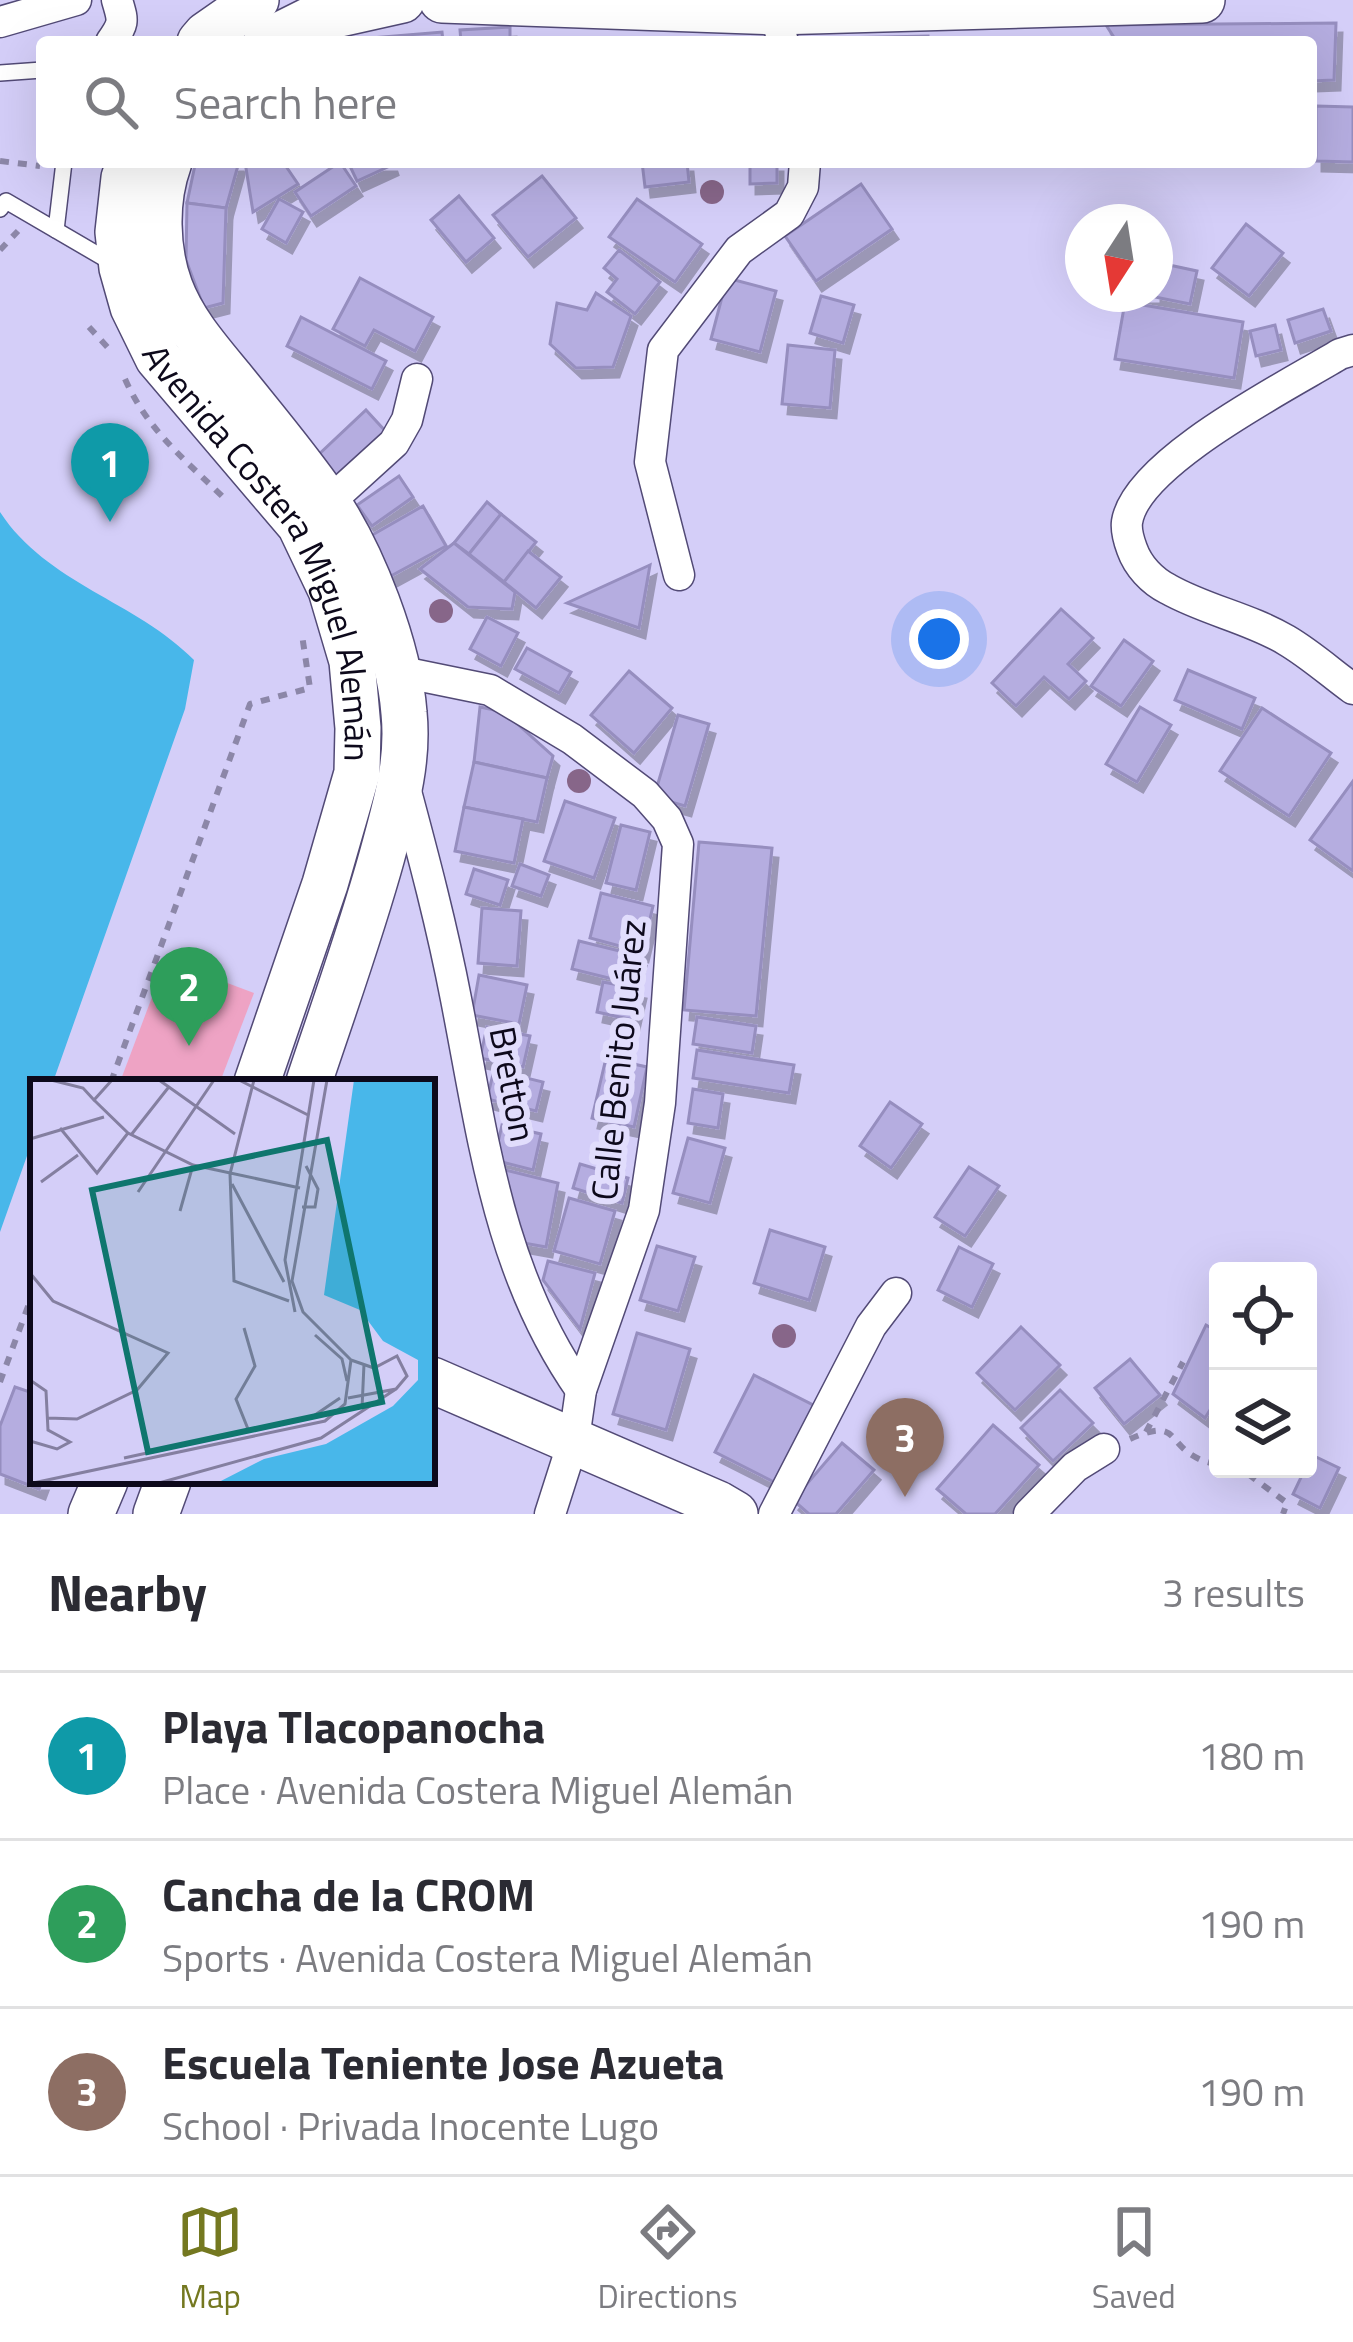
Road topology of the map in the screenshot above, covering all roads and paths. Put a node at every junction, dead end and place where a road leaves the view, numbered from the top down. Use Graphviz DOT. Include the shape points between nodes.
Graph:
graph roads {
  1 [pos="76,0"];
  2 [pos="117,0"];
  3 [pos="256,0"];
  4 [pos="402,0"];
  5 [pos="442,0"];
  6 [pos="1202,0"];
  7 [pos="0,22"];
  8 [pos="779,27"];
  9 [pos="115,36"];
  10 [pos="204,36"];
  11 [pos="278,36"];
  12 [pos="36,70"];
  13 [pos="0,73"];
  14 [pos="0,160"];
  15 [pos="36,165"];
  16 [pos="63,168"];
  17 [pos="128,168"];
  18 [pos="167,168"];
  19 [pos="805,168"];
  20 [pos="0,209"];
  21 [pos="21,229"];
  22 [pos="56,230"];
  23 [pos="0,250"];
  24 [pos="122,268"];
  25 [pos="89,327"];
  26 [pos="1353,350"];
  27 [pos="115,356"];
  28 [pos="122,373"];
  29 [pos="417,379"];
  30 [pos="328,503"];
  31 [pos="233,507"];
  32 [pos="679,575"];
  33 [pos="301,621"];
  34 [pos="397,670"];
  35 [pos="1353,689"];
  36 [pos="404,780"];
  37 [pos="112,1079"];
  38 [pos="258,1079"];
  39 [pos="310,1079"];
  40 [pos="896,1293"];
  41 [pos="30,1301"];
  42 [pos="1183,1362"];
  43 [pos="435,1381"];
  44 [pos="0,1382"];
  45 [pos="581,1390"];
  46 [pos="1146,1432"];
  47 [pos="574,1439"];
  48 [pos="1104,1449"];
  49 [pos="1209,1462"];
  50 [pos="1253,1478"];
  51 [pos="104,1484"];
  52 [pos="167,1484"];
  53 [pos="92,1514"];
  54 [pos="156,1514"];
  55 [pos="550,1514"];
  56 [pos="735,1514"];
  57 [pos="774,1514"];
  58 [pos="1029,1514"];
  59 [pos="1283,1514"];
  1 -- 7 [label="street"];
  2 -- 9 [label="street" via="124,15"];
  3 -- 10 [label="main road"];
  4 -- 11 [label="main road" via="308,21"];
  5 -- 8 [label="main road"];
  6 -- 8 [label="main road"];
  12 -- 13 [label="lane"];
  14 -- 15 [label="path"];
  16 -- 22 [label="lane"];
  17 -- 24 [label="main road, Avenida Costera Miguel Alemán" via="118,232"];
  18 -- 30 [label="main road, Avenida Costera Miguel Alemán" via="161,252 170,288 194,332"];
  19 -- 32 [label="street" via="789,214 739,250 663,350 650,462"];
  20 -- 22 [label="lane" via="6,201"];
  21 -- 23 [label="path"];
  22 -- 24 [label="lane"];
  24 -- 38 [label="main road, Avenida Costera Miguel Alemán" via="158,358 301,525 352,661 357,773"];
  25 -- 27 [label="path"];
  26 -- 35 [label="street" via="1189,446 1156,473 1127,521 1135,557 1166,589 1287,640"];
  28 -- 31 [label="path" via="137,407"];
  29 -- 30 [label="street" via="394,443"];
  30 -- 34 [label="main road, Avenida Costera Miguel Alemán" via="374,596"];
  33 -- 37 [label="path" via="310,688 250,704"];
  34 -- 36 [label="main road, Avenida Costera Miguel Alemán"];
  34 -- 45 [label="street, Calle Benito Juárez" via="490,690 572,740 645,794 678,844 648,1189"];
  36 -- 39 [label="main road, Avenida Costera Miguel Alemán"];
  36 -- 45 [label="street, Bretton" via="440,915 498,1213 524,1288"];
  40 -- 57 [label="street"];
  41 -- 44 [label="path"];
  42 -- 46 [label="path"];
  43 -- 47 [label="main road"];
  45 -- 47 [label="street, Calle Benito Juárez"];
  46 -- 48 [label="path"];
  46 -- 49 [label="path" via="1168,1432"];
  47 -- 55 [label="street, Calle Benito Juárez"];
  47 -- 56 [label="main road"];
  48 -- 58 [label="street"];
  50 -- 59 [label="path" via="1287,1503"];
  51 -- 53 [label="main road"];
  52 -- 54 [label="main road"];
}
